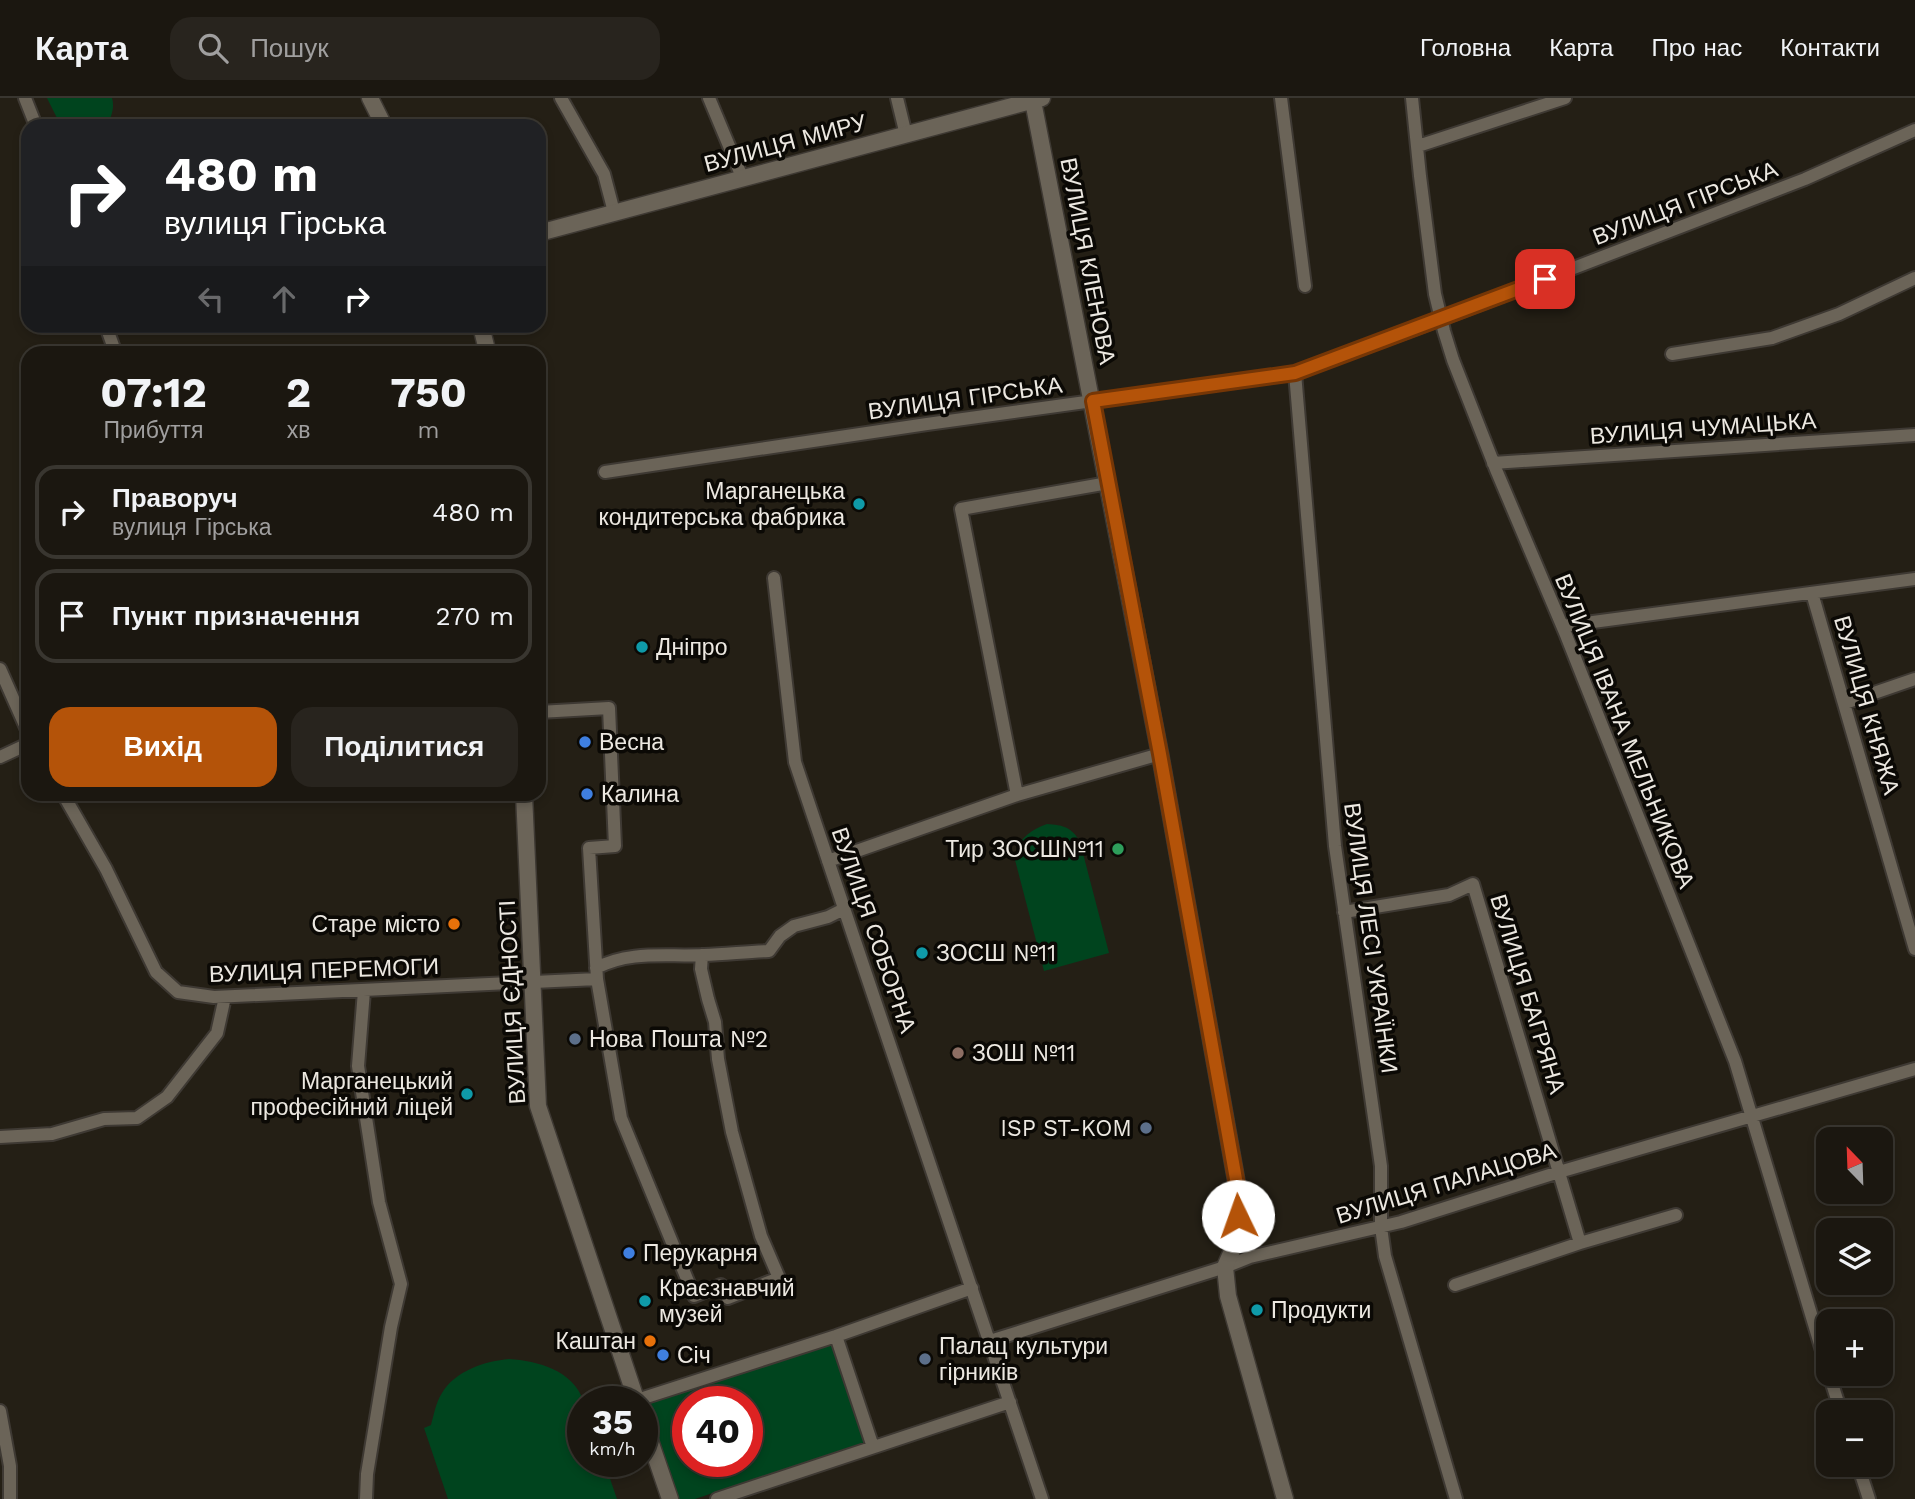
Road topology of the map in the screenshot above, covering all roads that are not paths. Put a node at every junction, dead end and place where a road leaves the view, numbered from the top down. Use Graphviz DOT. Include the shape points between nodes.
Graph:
graph roads {
  1 [pos="25,98"];
  2 [pos="370,98"];
  3 [pos="561,98"];
  4 [pos="709,98"];
  5 [pos="897,98"];
  6 [pos="1280,98"];
  7 [pos="1412,98"];
  8 [pos="1565,98"];
  9 [pos="1036,99"];
  10 [pos="33,119"];
  11 [pos="380,119"];
  12 [pos="1915,130"];
  13 [pos="906,135"];
  14 [pos="1418,146"];
  15 [pos="743,177"];
  16 [pos="614,212"];
  17 [pos="546,231"];
  18 [pos="1915,278"];
  19 [pos="1305,286"];
  20 [pos="1441,319"];
  21 [pos="1672,354"];
  22 [pos="1295,373"];
  23 [pos="1093,401"];
  24 [pos="1915,435"];
  25 [pos="1493,463"];
  26 [pos="605,472"];
  27 [pos="1108,483"];
  28 [pos="774,578"];
  29 [pos="1915,579"];
  30 [pos="1812,593"];
  31 [pos="1563,626"];
  32 [pos="0,669"];
  33 [pos="1915,679"];
  34 [pos="1845,703"];
  35 [pos="546,712"];
  36 [pos="21,716"];
  37 [pos="21,747"];
  38 [pos="1160,754"];
  39 [pos="0,757"];
  40 [pos="1017,795"];
  41 [pos="67,801"];
  42 [pos="524,801"];
  43 [pos="828,861"];
  44 [pos="844,909"];
  45 [pos="1345,912"];
  46 [pos="1915,949"];
  47 [pos="702,955"];
  48 [pos="597,974"];
  49 [pos="533,982"];
  50 [pos="364,991"];
  51 [pos="225,997"];
  52 [pos="1915,1069"];
  53 [pos="1750,1116"];
  54 [pos="0,1137"];
  55 [pos="1559,1171"];
  56 [pos="1676,1215"];
  57 [pos="1381,1227"];
  58 [pos="1580,1243"];
  59 [pos="1225,1267"];
  60 [pos="1454,1285"];
  61 [pos="972,1288"];
  62 [pos="1816,1332"];
  63 [pos="836,1336"];
  64 [pos="990,1341"];
  65 [pos="632,1386"];
  66 [pos="658,1394"];
  67 [pos="1010,1402"];
  68 [pos="0,1411"];
  69 [pos="873,1447"];
  70 [pos="658,1464"];
  71 [pos="1862,1477"];
  72 [pos="10,1499"];
  73 [pos="366,1499"];
  74 [pos="670,1499"];
  75 [pos="717,1499"];
  76 [pos="1042,1499"];
  77 [pos="1285,1499"];
  78 [pos="1455,1499"];
  79 [pos="1869,1499"];
  1 -- 10 [label="street"];
  2 -- 11 [label="street"];
  3 -- 16 [label="street" via="604,174"];
  4 -- 15 [label="street"];
  5 -- 13 [label="street"];
  6 -- 19 [label="street"];
  7 -- 14 [label="street, ВУЛИЦЯ ІВАНА МЕЛЬНИКОВА"];
  8 -- 14 [label="street"];
  9 -- 13 [label="street, ВУЛИЦЯ МИРУ"];
  9 -- 23 [label="street, ВУЛИЦЯ КЛЕНОВА"];
  12 -- 20 [label="street, ВУЛИЦЯ ГІРСЬКА" via="1805,179"];
  13 -- 15 [label="street, ВУЛИЦЯ МИРУ"];
  14 -- 20 [label="street, ВУЛИЦЯ ІВАНА МЕЛЬНИКОВА"];
  15 -- 16 [label="street, ВУЛИЦЯ МИРУ"];
  16 -- 17 [label="street, ВУЛИЦЯ МИРУ"];
  18 -- 21 [label="street" via="1772,338"];
  20 -- 22 [label="street, ВУЛИЦЯ ГІРСЬКА"];
  20 -- 25 [label="street, ВУЛИЦЯ ІВАНА МЕЛЬНИКОВА"];
  22 -- 23 [label="street, ВУЛИЦЯ ГІРСЬКА"];
  22 -- 45 [label="street, ВУЛИЦЯ ЛЕСІ УКРАЇНКИ" via="1335,846"];
  23 -- 26 [label="street, ВУЛИЦЯ ГІРСЬКА"];
  23 -- 27 [label="street, ВУЛИЦЯ КЛЕНОВА"];
  24 -- 25 [label="street, ВУЛИЦЯ ЧУМАЦЬКА"];
  25 -- 31 [label="street, ВУЛИЦЯ ІВАНА МЕЛЬНИКОВА"];
  27 -- 38 [label="street, ВУЛИЦЯ КЛЕНОВА"];
  27 -- 40 [label="street" via="961,509"];
  28 -- 43 [label="street, ВУЛИЦЯ СОБОРНА" via="794,762"];
  29 -- 30 [label="street, ВУЛИЦЯ КНЯЖА"];
  30 -- 31 [label="street, ВУЛИЦЯ КНЯЖА"];
  30 -- 34 [label="street, ВУЛИЦЯ КНЯЖА"];
  31 -- 53 [label="street, ВУЛИЦЯ ІВАНА МЕЛЬНИКОВА" via="1735,1061"];
  32 -- 36 [label="street"];
  33 -- 34 [label="street"];
  34 -- 46 [label="street, ВУЛИЦЯ КНЯЖА"];
  35 -- 48 [label="street" via="609,708 615,846 589,848"];
  37 -- 39 [label="street"];
  38 -- 40 [label="street"];
  38 -- 59 [label="street, ВУЛИЦЯ КЛЕНОВА" via="1239,1196 1238,1237"];
  40 -- 43 [label="street"];
  41 -- 51 [label="street, ВУЛИЦЯ ПЕРЕМОГИ" via="156,972 178,992"];
  42 -- 49 [label="street, ВУЛИЦЯ ЄДНОСТІ"];
  43 -- 44 [label="street, ВУЛИЦЯ СОБОРНА"];
  44 -- 47 [label="street, ВУЛИЦЯ ПЕРЕМОГИ" via="794,926 769,951"];
  44 -- 61 [label="street, ВУЛИЦЯ СОБОРНА"];
  45 -- 55 [label="street, ВУЛИЦЯ БАГРЯНА" via="1449,895 1473,884"];
  45 -- 57 [label="street, ВУЛИЦЯ ЛЕСІ УКРАЇНКИ" via="1381,1166"];
  47 -- 48 [label="street, ВУЛИЦЯ ПЕРЕМОГИ" via="639,955 613,960"];
  47 -- 48 [label="street" via="732,1132 761,1236 779,1278 728,1298 721,1285 694,1296 653,1198 621,1118"];
  48 -- 49 [label="street, ВУЛИЦЯ ПЕРЕМОГИ"];
  49 -- 50 [label="street, ВУЛИЦЯ ПЕРЕМОГИ"];
  49 -- 65 [label="street, ВУЛИЦЯ ЄДНОСТІ" via="538,1105"];
  50 -- 51 [label="street, ВУЛИЦЯ ПЕРЕМОГИ"];
  50 -- 73 [label="street" via="358,1066 379,1202 401,1284"];
  51 -- 54 [label="street" via="217,1033 167,1097 137,1118 104,1119 52,1134"];
  52 -- 53 [label="street, ВУЛИЦЯ ПАЛАЦОВА"];
  53 -- 55 [label="street, ВУЛИЦЯ ПАЛАЦОВА"];
  53 -- 62 [label="street, ВУЛИЦЯ ІВАНА МЕЛЬНИКОВА"];
  55 -- 57 [label="street, ВУЛИЦЯ ПАЛАЦОВА"];
  55 -- 58 [label="street, ВУЛИЦЯ БАГРЯНА"];
  56 -- 58 [label="street"];
  57 -- 59 [label="street, ВУЛИЦЯ ПАЛАЦОВА"];
  57 -- 78 [label="street, ВУЛИЦЯ ЛЕСІ УКРАЇНКИ" via="1385,1256"];
  58 -- 60 [label="street"];
  59 -- 64 [label="street, ВУЛИЦЯ ПАЛАЦОВА"];
  59 -- 77 [label="street, ВУЛИЦЯ КЛЕНОВА" via="1228,1296"];
  61 -- 63 [label="street"];
  61 -- 64 [label="street, ВУЛИЦЯ СОБОРНА"];
  63 -- 66 [label="street"];
  63 -- 69 [label="street"];
  64 -- 67 [label="street, ВУЛИЦЯ СОБОРНА"];
  67 -- 69 [label="street"];
  67 -- 76 [label="street, ВУЛИЦЯ СОБОРНА"];
  68 -- 72 [label="street" via="10,1466"];
  69 -- 75 [label="street"];
  70 -- 74 [label="street"];
  71 -- 79 [label="street"];
}
